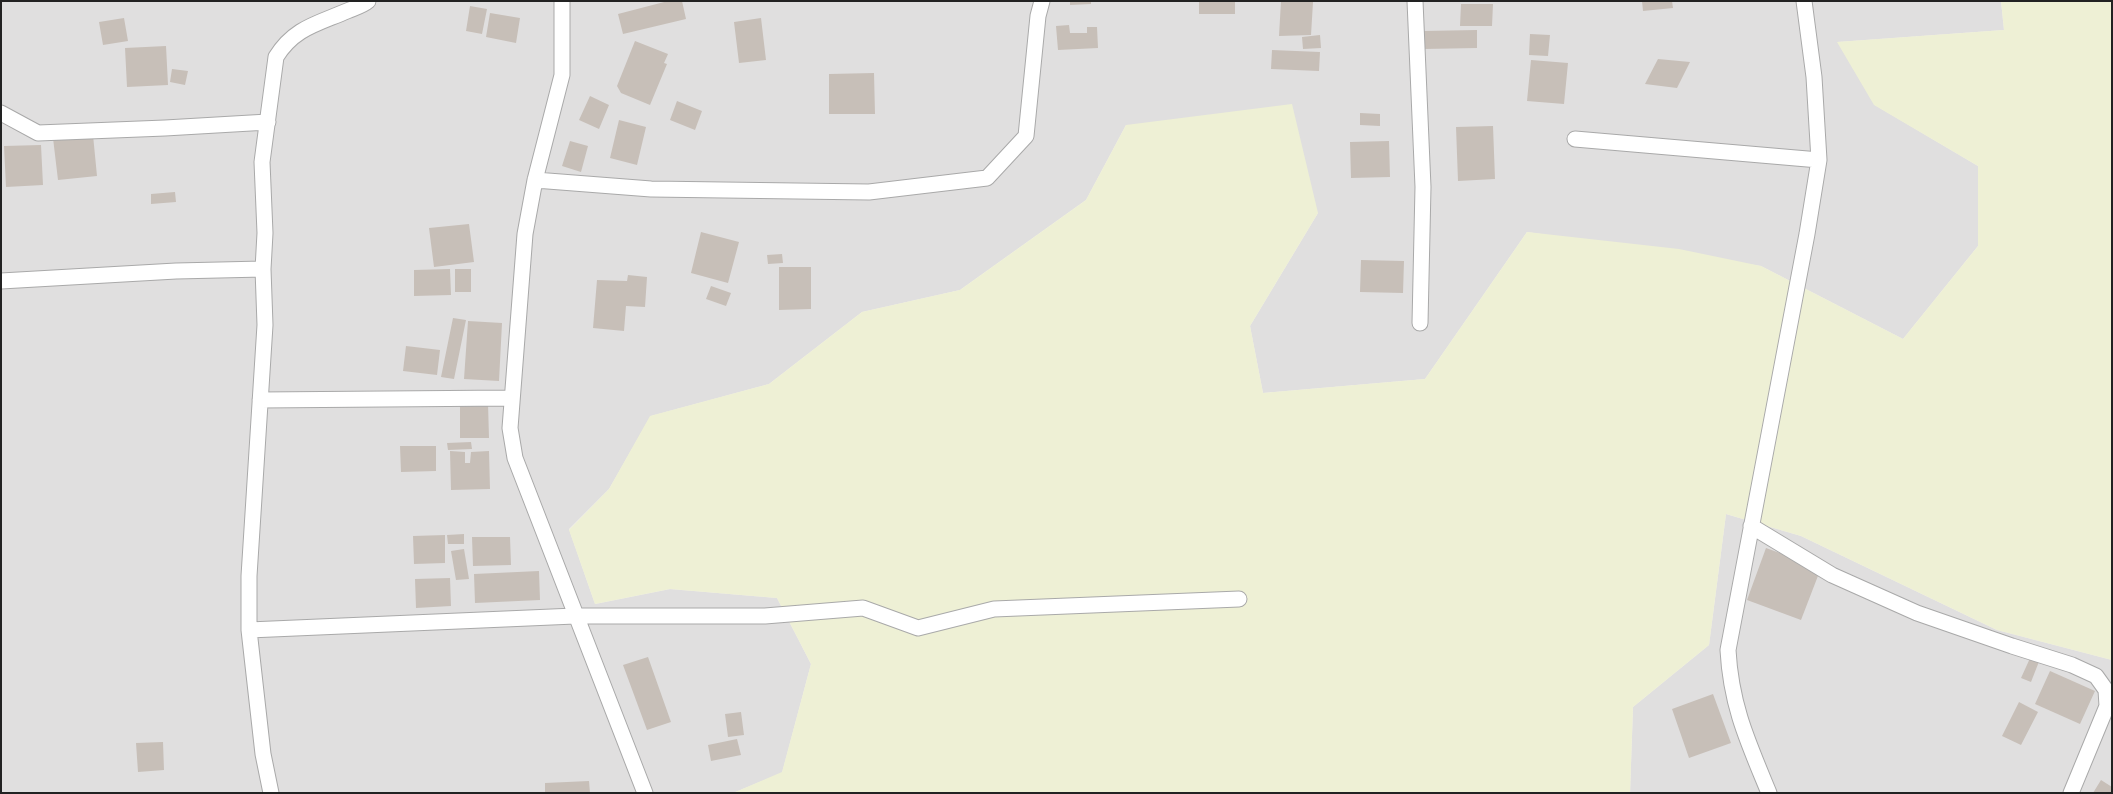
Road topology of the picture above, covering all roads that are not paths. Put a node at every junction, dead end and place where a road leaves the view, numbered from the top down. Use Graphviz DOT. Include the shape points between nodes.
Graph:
graph roads {
  1 [pos="368,1"];
  2 [pos="562,1"];
  3 [pos="1042,1"];
  4 [pos="1415,1"];
  5 [pos="1804,1"];
  6 [pos="1,113"];
  7 [pos="268,122"];
  8 [pos="1575,139"];
  9 [pos="1819,160"];
  10 [pos="535,180"];
  11 [pos="263,269"];
  12 [pos="1,281"];
  13 [pos="1420,324"];
  14 [pos="510,398"];
  15 [pos="260,400"];
  16 [pos="1751,526"];
  17 [pos="1239,599"];
  18 [pos="575,616"];
  19 [pos="249,630"];
  20 [pos="271,793"];
  21 [pos="645,793"];
  22 [pos="1769,793"];
  23 [pos="2072,793"];
  1 -- 7 [label="street" via="314,24 285,43 276,57"];
  2 -- 10 [label="street" via="562,75"];
  3 -- 10 [label="street" via="1026,136 987,178 869,192 650,190"];
  4 -- 13 [label="street" via="1423,187"];
  5 -- 9 [label="street" via="1814,77"];
  6 -- 7 [label="street" via="38,133"];
  7 -- 11 [label="street" via="262,162"];
  8 -- 9 [label="street"];
  9 -- 16 [label="street"];
  10 -- 14 [label="street" via="525,234"];
  11 -- 12 [label="street" via="176,270"];
  11 -- 15 [label="street" via="265,325"];
  14 -- 15 [label="street"];
  14 -- 18 [label="street" via="515,458"];
  15 -- 19 [label="street" via="249,576"];
  16 -- 22 [label="street" via="1728,650 1730,679 1741,725"];
  16 -- 23 [label="street" via="1832,575 1917,613 2096,676 2106,690 2107,706"];
  17 -- 18 [label="street" via="994,609 918,628 863,608 765,616"];
  18 -- 19 [label="street"];
  18 -- 21 [label="street"];
  19 -- 20 [label="street" via="263,754"];
}
